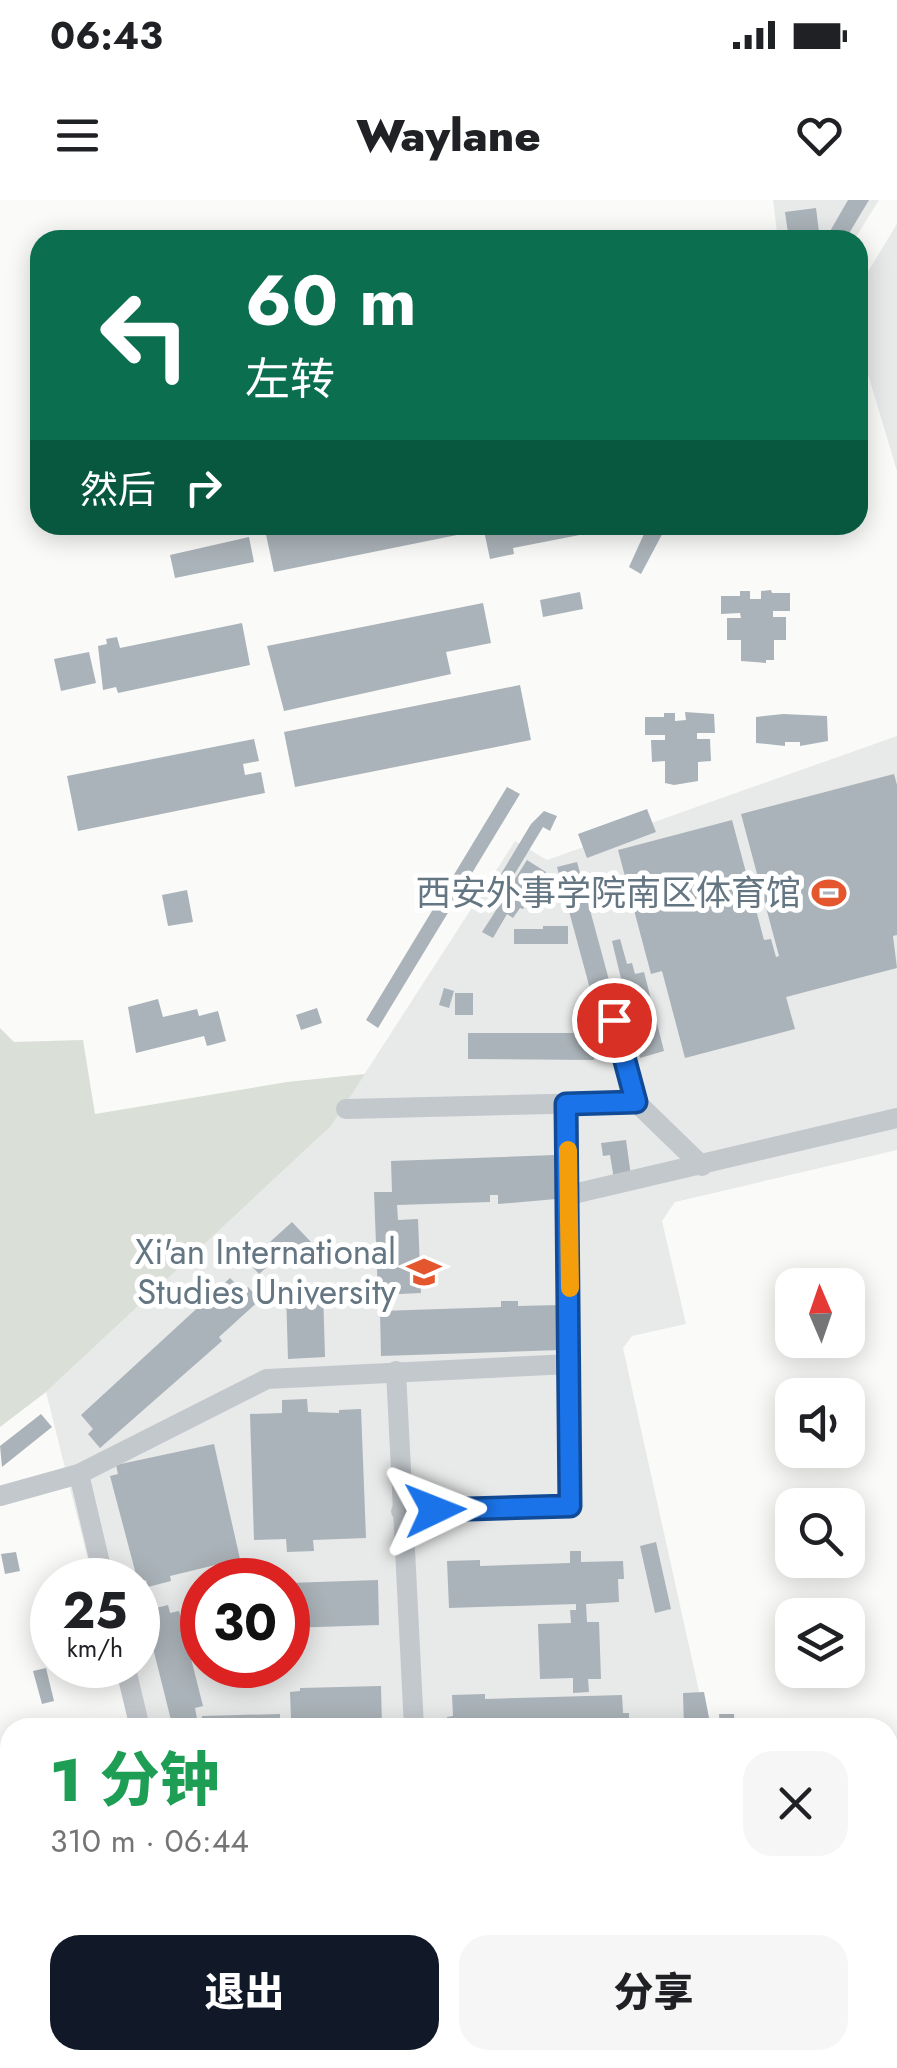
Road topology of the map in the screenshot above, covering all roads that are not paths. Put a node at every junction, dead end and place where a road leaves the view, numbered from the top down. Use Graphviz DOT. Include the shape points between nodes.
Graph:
graph roads {
  1 [pos="614,1020"];
  2 [pos="636,1102"];
  3 [pos="566,1104"];
  4 [pos="346,1109"];
  5 [pos="897,1118"];
  6 [pos="702,1166"];
  7 [pos="569,1195"];
  8 [pos="570,1364"];
  9 [pos="396,1371"];
  10 [pos="79,1474"];
  11 [pos="0,1496"];
  12 [pos="401,1511"];
  13 [pos="99,1558"];
  14 [pos="130,1688"];
  15 [pos="138,1718"];
  16 [pos="413,1718"];
  1 -- 2 [label="street"];
  2 -- 3 [label="street"];
  2 -- 6 [label="street"];
  3 -- 4 [label="street"];
  3 -- 7 [label="street"];
  5 -- 6 [label="street"];
  6 -- 7 [label="street"];
  7 -- 8 [label="street"];
  8 -- 9 [label="street"];
  8 -- 12 [label="street" via="570,1506"];
  9 -- 10 [label="street" via="267,1378"];
  9 -- 12 [label="street"];
  10 -- 11 [label="street"];
  10 -- 13 [label="street"];
  12 -- 16 [label="street"];
  14 -- 15 [label="street"];
}
